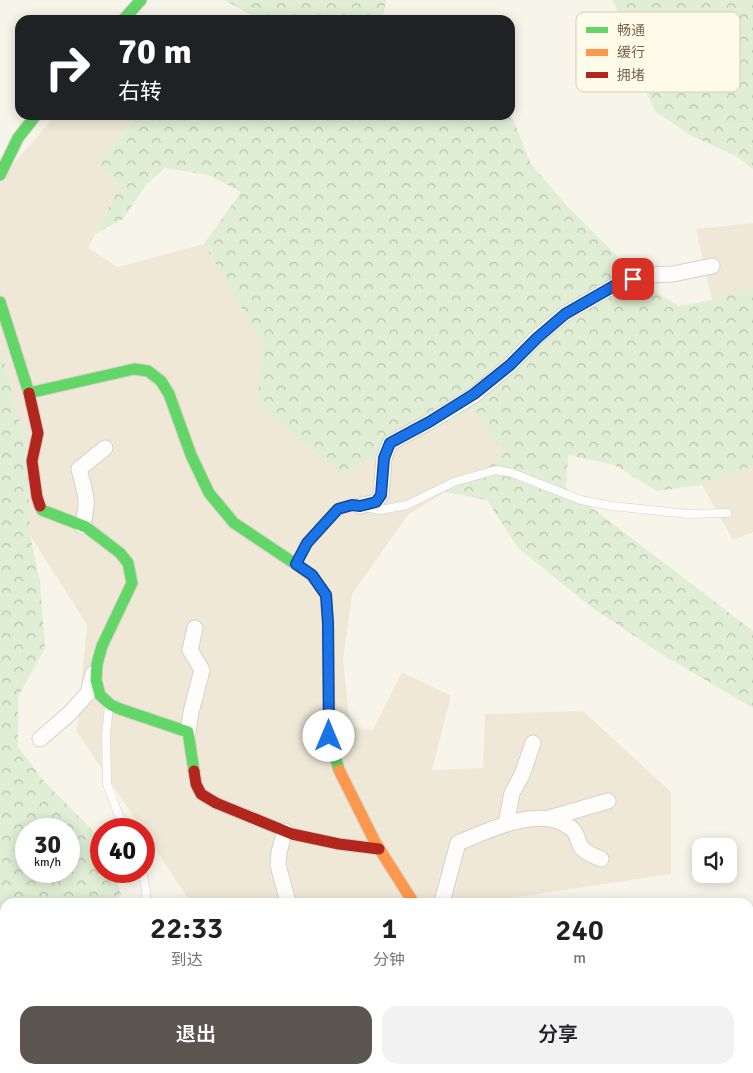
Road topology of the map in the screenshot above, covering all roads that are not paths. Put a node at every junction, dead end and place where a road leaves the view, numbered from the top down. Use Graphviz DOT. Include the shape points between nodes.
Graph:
graph roads {
  1 [pos="141,0"];
  2 [pos="128,15"];
  3 [pos="32,120"];
  4 [pos="0,175"];
  5 [pos="712,266"];
  6 [pos="0,302"];
  7 [pos="28,393"];
  8 [pos="105,448"];
  9 [pos="360,506"];
  10 [pos="727,512"];
  11 [pos="82,526"];
  12 [pos="296,564"];
  13 [pos="194,628"];
  14 [pos="95,665"];
  15 [pos="109,704"];
  16 [pos="188,732"];
  17 [pos="40,739"];
  18 [pos="533,743"];
  19 [pos="608,801"];
  20 [pos="120,818"];
  21 [pos="547,818"];
  22 [pos="506,824"];
  23 [pos="285,831"];
  24 [pos="379,849"];
  25 [pos="601,859"];
  26 [pos="145,883"];
  27 [pos="146,898"];
  28 [pos="287,898"];
  29 [pos="410,898"];
  30 [pos="443,898"];
  1 -- 2 [label="street"];
  3 -- 4 [label="street" via="18,138"];
  5 -- 9 [label="street" via="648,275 619,283 565,314 474,394 390,443 384,458 381,495 376,502"];
  6 -- 7 [label="street"];
  7 -- 11 [label="street" via="38,433 32,461 42,510"];
  7 -- 12 [label="street" via="134,369 148,371 161,381 169,394 191,456 209,493 234,523"];
  8 -- 11 [label="street" via="79,468 88,501"];
  9 -- 10 [label="lane" via="381,510 406,506 454,482 496,470 512,472 582,500 612,506 688,514"];
  9 -- 12 [label="lane" via="338,509 307,543"];
  11 -- 14 [label="street" via="120,553 132,574 132,583"];
  12 -- 24 [label="street" via="312,575 326,595 329,736 336,764"];
  13 -- 16 [label="street" via="190,650 202,670"];
  14 -- 15 [label="street" via="99,693"];
  14 -- 17 [label="street" via="88,693"];
  15 -- 16 [label="street"];
  15 -- 20 [label="lane" via="106,784"];
  16 -- 23 [label="street" via="196,784 201,794"];
  18 -- 22 [label="street" via="512,793"];
  19 -- 21 [label="street"];
  21 -- 22 [label="street"];
  21 -- 25 [label="street" via="562,821 575,830 582,849"];
  22 -- 30 [label="street" via="458,843"];
  23 -- 24 [label="street" via="339,844"];
  23 -- 28 [label="street" via="278,865"];
  24 -- 29 [label="street"];
  26 -- 27 [label="lane"];
}
